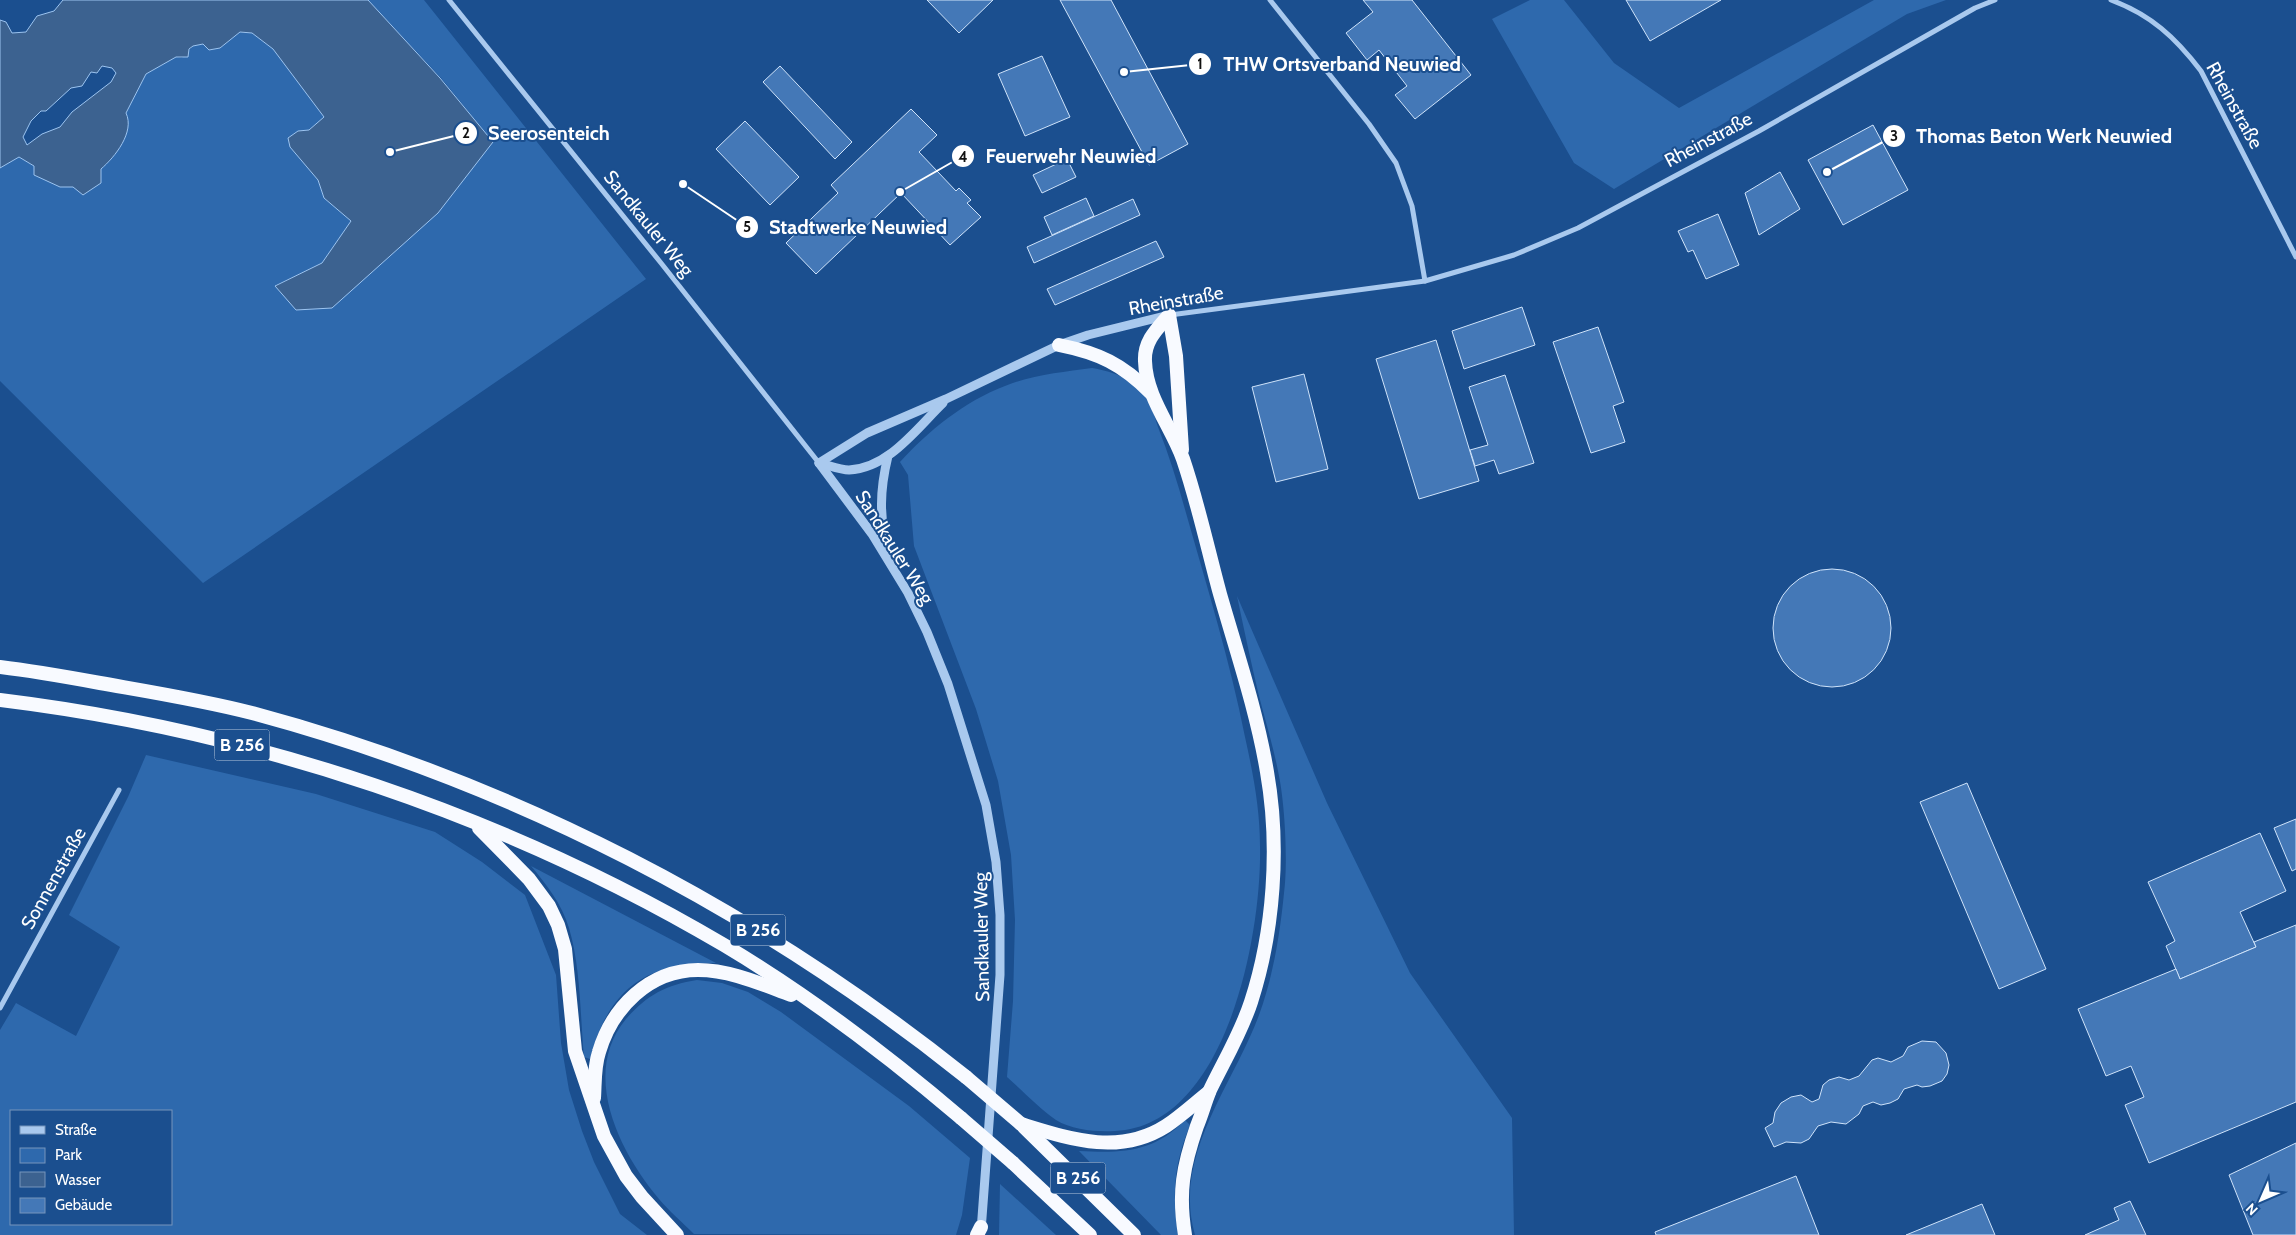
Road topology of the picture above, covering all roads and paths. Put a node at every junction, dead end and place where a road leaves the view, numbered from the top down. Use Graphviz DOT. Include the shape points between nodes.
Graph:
graph roads {
  1 [pos="449,0"];
  2 [pos="1270,0"];
  3 [pos="1995,0"];
  4 [pos="2110,0"];
  5 [pos="2296,257"];
  6 [pos="1425,281"];
  7 [pos="1169,316"];
  8 [pos="1059,345"];
  9 [pos="1151,393"];
  10 [pos="946,399"];
  11 [pos="888,456"];
  12 [pos="1182,458"];
  13 [pos="819,463"];
  14 [pos="893,567"];
  15 [pos="0,667"];
  16 [pos="0,700"];
  17 [pos="119,790"];
  18 [pos="475,823"];
  19 [pos="811,1002"];
  20 [pos="0,1008"];
  21 [pos="1210,1092"];
  22 [pos="594,1104"];
  23 [pos="1021,1124"];
  24 [pos="980,1232"];
  25 [pos="677,1235"];
  26 [pos="1090,1235"];
  27 [pos="1134,1235"];
  28 [pos="1185,1235"];
  1 -- 13 [label="street, Sandkauler Weg"];
  2 -- 6 [label="street" via="1396,163 1412,206"];
  3 -- 6 [label="street, Rheinstraße" via="1975,8 1578,228 1514,255"];
  4 -- 5 [label="street, Rheinstraße" via="2155,23 2180,45 2201,72"];
  6 -- 7 [label="street, Rheinstraße"];
  7 -- 8 [label="street, Rheinstraße"];
  7 -- 9 [label="highway" via="1150,337 1146,347 1145,369"];
  7 -- 12 [label="highway" via="1176,356"];
  8 -- 9 [label="highway" via="1085,350 1110,360 1132,374"];
  8 -- 10 [label="street, Rheinstraße"];
  9 -- 12 [label="highway"];
  10 -- 11 [label="street, Rheinstraße"];
  10 -- 13 [label="street, Rheinstraße" via="867,433"];
  11 -- 13 [label="street, Rheinstraße" via="868,466 848,470"];
  11 -- 14 [label="street" via="880,506"];
  12 -- 21 [label="highway" via="1260,743 1267,774 1273,848 1267,934 1251,1003 1236,1042"];
  13 -- 14 [label="street, Sandkauler Weg"];
  14 -- 24 [label="street, Sandkauler Weg" via="927,632 948,684 986,805 996,862 1000,984"];
  15 -- 23 [label="highway, B 256, bridge" via="171,695 251,713 378,751 533,812 645,866 749,925 851,990 966,1077"];
  16 -- 18 [label="highway, B 256" via="98,715 232,743 352,778"];
  17 -- 20 [label="street, Sonnenstraße"];
  18 -- 19 [label="highway, B 256" via="574,867 679,920 726,946"];
  18 -- 22 [label="highway" via="540,892 558,925 565,949 575,1051"];
  19 -- 22 [label="highway" via="720,972 674,973 654,981 625,1002 603,1039 595,1073"];
  19 -- 26 [label="highway, B 256, bridge" via="962,1118"];
  21 -- 23 [label="highway" via="1166,1126 1126,1142 1083,1142"];
  21 -- 28 [label="highway" via="1182,1176"];
  22 -- 25 [label="highway" via="604,1136 626,1176"];
  23 -- 27 [label="highway, B 256"];
}
